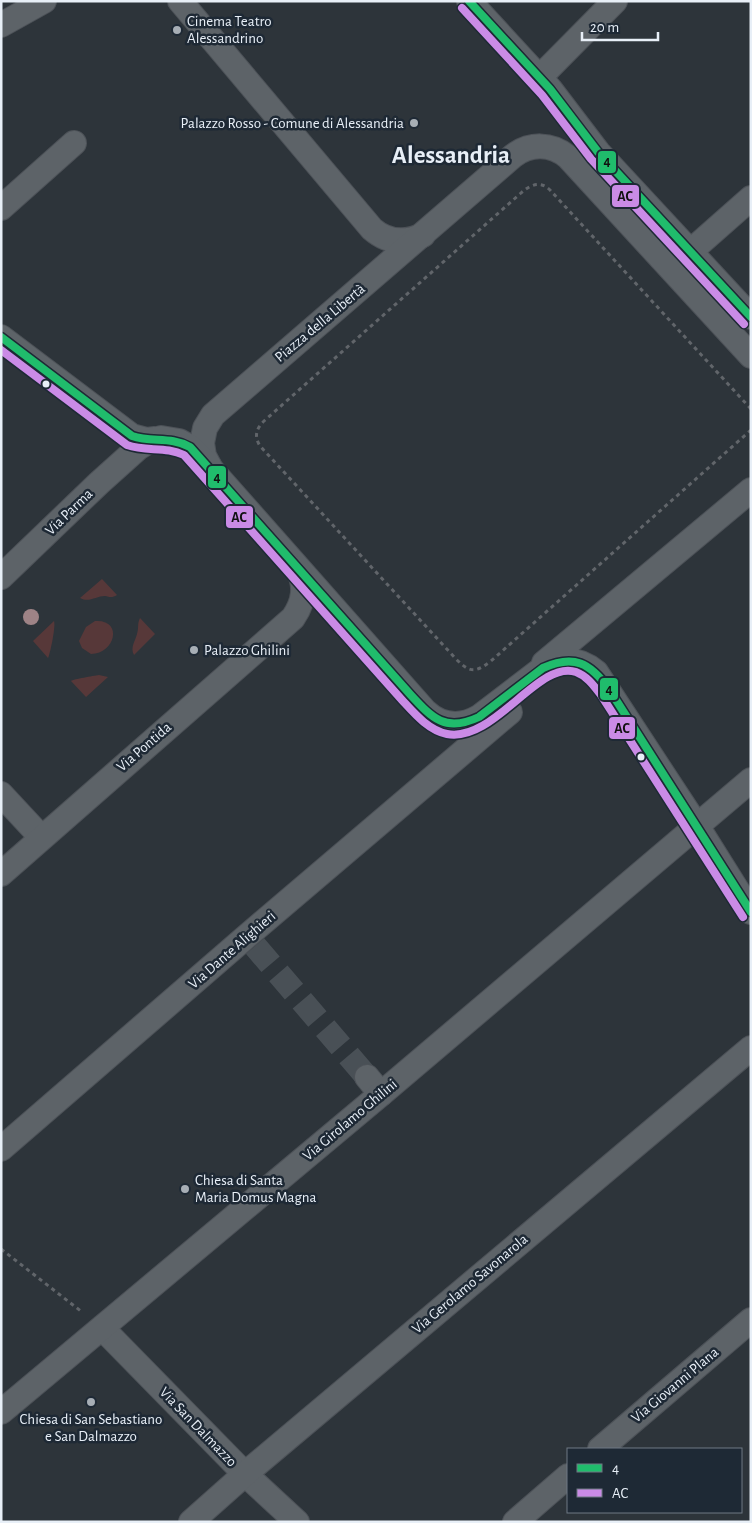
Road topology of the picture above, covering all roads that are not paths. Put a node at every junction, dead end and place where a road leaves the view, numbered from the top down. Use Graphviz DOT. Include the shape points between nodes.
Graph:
graph roads {
  1 [pos="44,1"];
  2 [pos="180,1"];
  3 [pos="468,1"];
  4 [pos="614,1"];
  5 [pos="1,25"];
  6 [pos="540,77"];
  7 [pos="74,143"];
  8 [pos="751,198"];
  9 [pos="1,208"];
  10 [pos="426,233"];
  11 [pos="690,251"];
  12 [pos="751,317"];
  13 [pos="1,337"];
  14 [pos="751,356"];
  15 [pos="146,444"];
  16 [pos="211,469"];
  17 [pos="751,490"];
  18 [pos="295,566"];
  19 [pos="1,577"];
  20 [pos="550,670"];
  21 [pos="481,715"];
  22 [pos="751,780"];
  23 [pos="1,794"];
  24 [pos="697,826"];
  25 [pos="41,837"];
  26 [pos="1,874"];
  27 [pos="751,912"];
  28 [pos="751,1048"];
  29 [pos="1,1149"];
  30 [pos="751,1320"];
  31 [pos="102,1328"];
  32 [pos="1,1412"];
  33 [pos="601,1448"];
  34 [pos="245,1474"];
  35 [pos="567,1477"];
  36 [pos="191,1522"];
  37 [pos="297,1522"];
  38 [pos="515,1522"];
  1 -- 5 [label="street"];
  2 -- 10 [label="street" via="372,229 384,238 396,241 412,240"];
  3 -- 6 [label="street"];
  4 -- 6 [label="street"];
  6 -- 11 [label="street" via="590,143"];
  7 -- 9 [label="street"];
  8 -- 11 [label="street"];
  10 -- 14 [label="street, Piazza della Libertà" via="518,152 539,146 555,149 570,159"];
  10 -- 16 [label="street, Piazza della Libertà" via="211,417 202,443"];
  11 -- 12 [label="street"];
  13 -- 15 [label="street" via="132,436 147,440"];
  15 -- 16 [label="street" via="170,438 185,443"];
  15 -- 19 [label="street, Via Parma"];
  16 -- 18 [label="street, Piazza della Libertà"];
  17 -- 21 [label="street, Piazza della Libertà"];
  18 -- 21 [label="street, Piazza della Libertà" via="432,717 446,724 459,725"];
  18 -- 25 [label="street, Via Pontida" via="303,592 298,610 288,622"];
  20 -- 21 [label="street, Piazza della Libertà"];
  20 -- 24 [label="street" via="565,660 580,662 596,672"];
  20 -- 29 [label="street, Via Dante Alighieri" via="251,941"];
  22 -- 24 [label="street, Via Girolamo Ghilini"];
  23 -- 25 [label="street"];
  24 -- 27 [label="street"];
  24 -- 31 [label="street, Via Girolamo Ghilini" via="374,1086"];
  25 -- 26 [label="street, Via Pontida"];
  28 -- 34 [label="street, Via Gerolamo Savonarola"];
  30 -- 33 [label="street, Via Giovanni Plana"];
  31 -- 32 [label="street, Via Girolamo Ghilini"];
  31 -- 34 [label="street, Via San Dalmazzo"];
  34 -- 36 [label="street, Via Gerolamo Savonarola"];
  34 -- 37 [label="street, Via San Dalmazzo"];
  35 -- 38 [label="street"];
}
